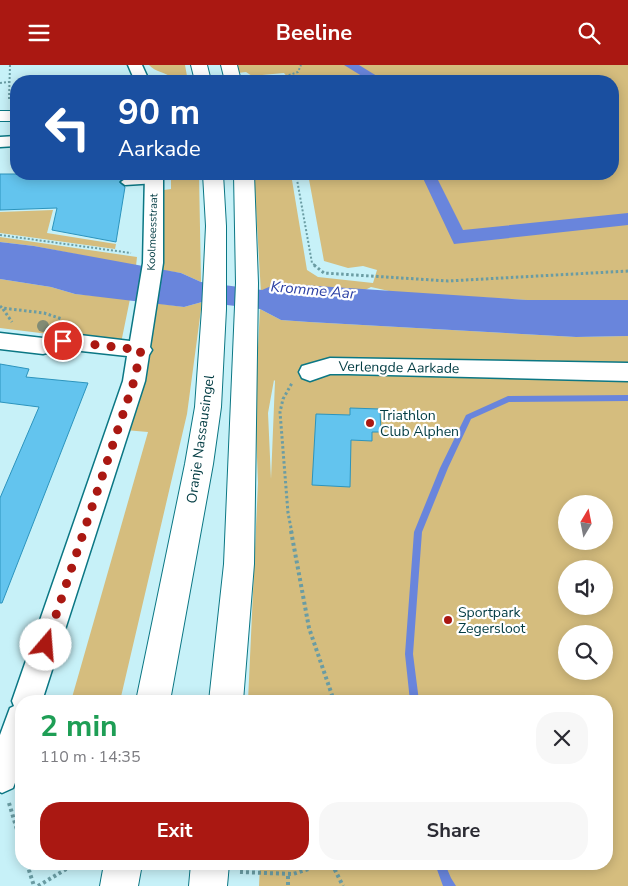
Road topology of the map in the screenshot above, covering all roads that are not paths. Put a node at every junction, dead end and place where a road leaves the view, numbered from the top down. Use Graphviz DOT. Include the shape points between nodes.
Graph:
graph roads {
  1 [pos="137,180"];
  2 [pos="154,180"];
  3 [pos="213,180"];
  4 [pos="244,180"];
  5 [pos="125,182"];
  6 [pos="0,341"];
  7 [pos="141,350"];
  8 [pos="310,371"];
  9 [pos="628,372"];
  10 [pos="29,695"];
  11 [pos="154,695"];
  12 [pos="227,695"];
  13 [pos="15,737"];
  14 [pos="2,777"];
  1 -- 5 [label="lane"];
  2 -- 7 [label="street, Koolmeesstraat" via="152,259"];
  3 -- 11 [label="main road, Oranje Nassausingel" via="214,309 205,431"];
  4 -- 12 [label="main road" via="247,312 239,564"];
  6 -- 7 [label="street" via="43,346 63,341"];
  7 -- 10 [label="street, Koolmeesstraat" via="134,381"];
  8 -- 9 [label="street, Verlengde Aarkade" via="348,365"];
  13 -- 14 [label="street"];
}
